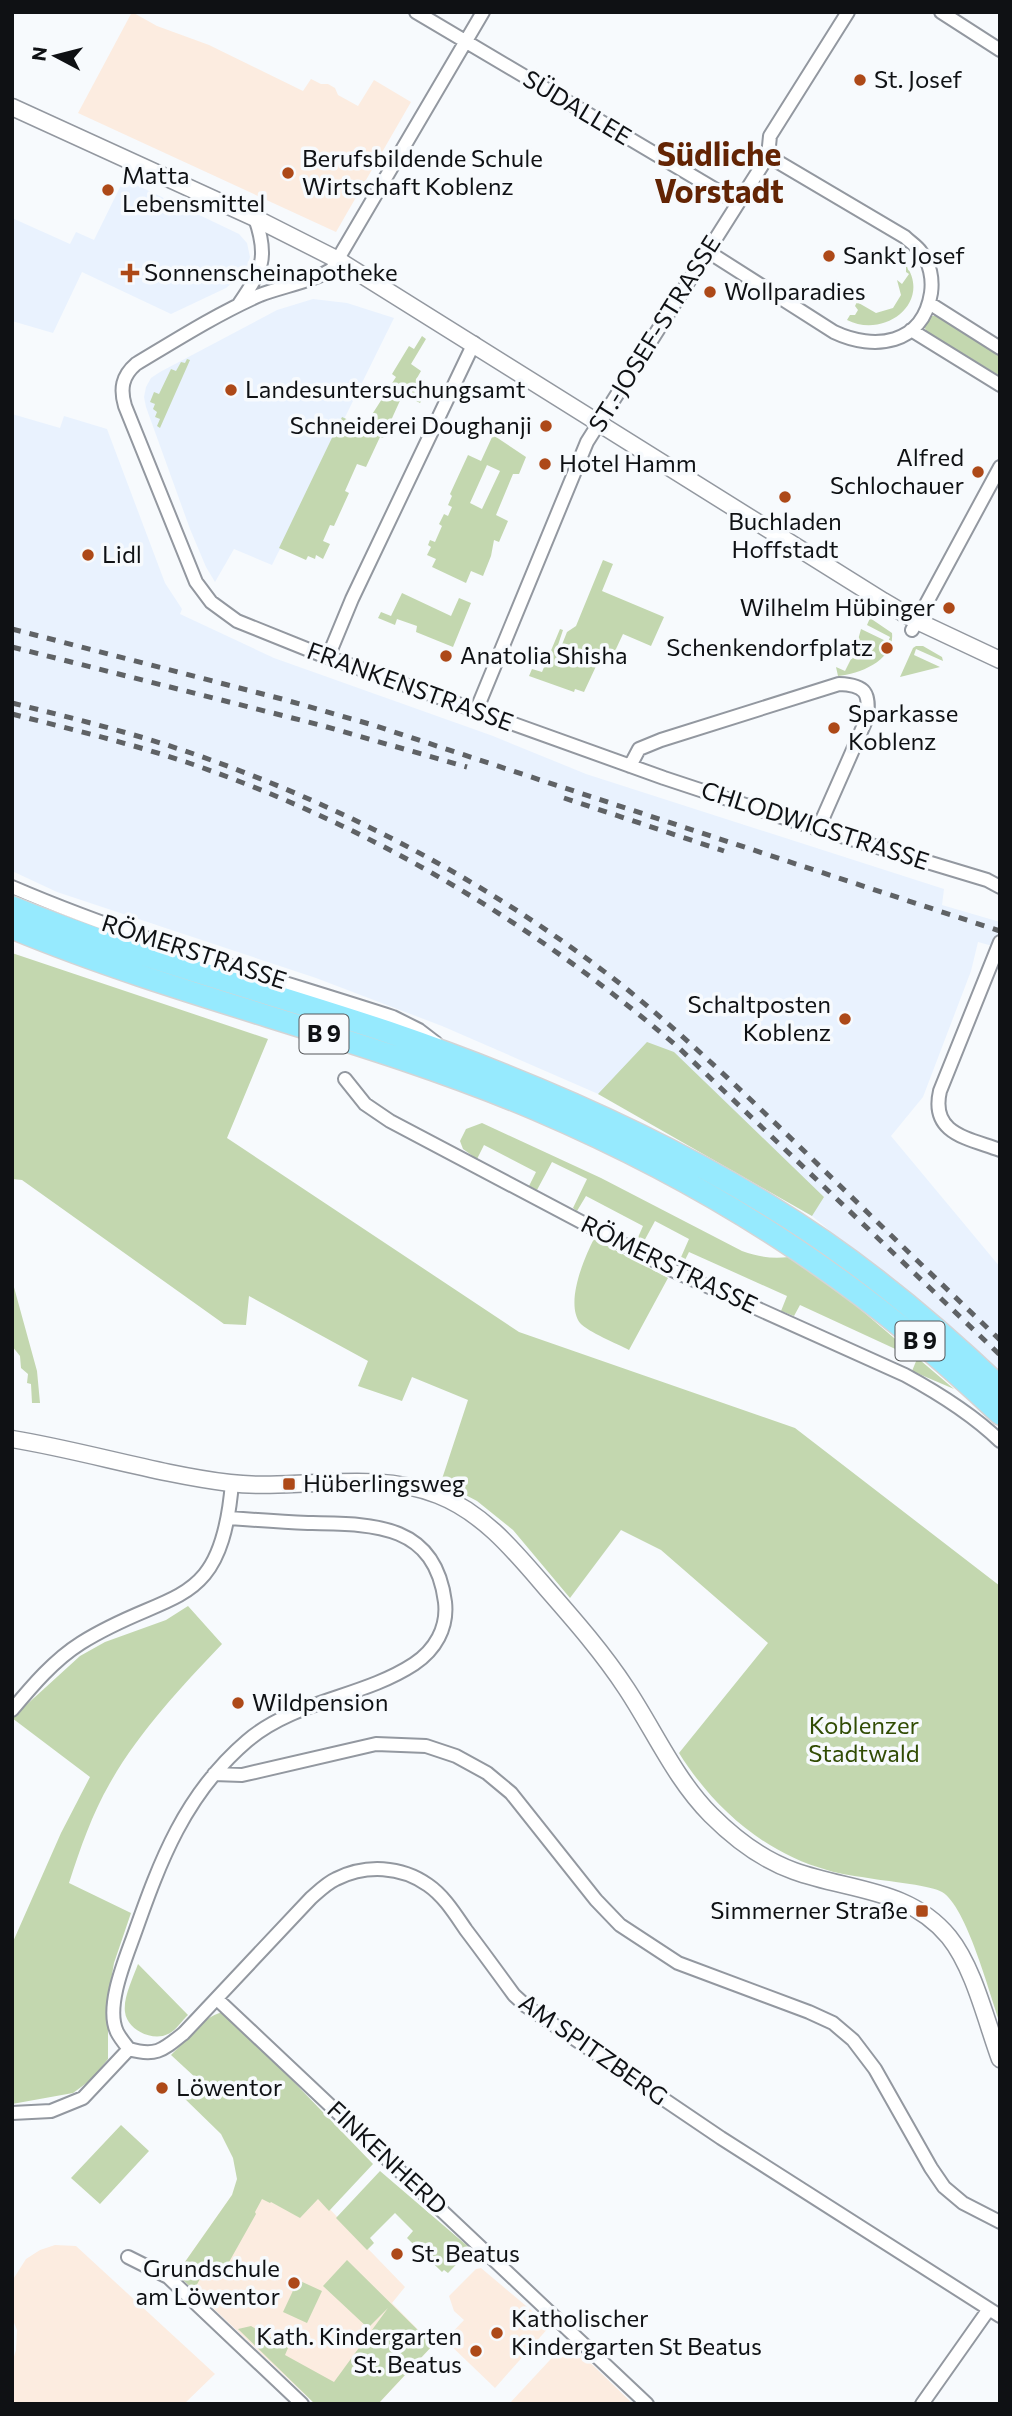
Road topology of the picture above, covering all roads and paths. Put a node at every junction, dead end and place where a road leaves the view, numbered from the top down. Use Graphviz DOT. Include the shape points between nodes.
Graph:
graph roads {
  1 [pos="416,12"];
  2 [pos="483,12"];
  3 [pos="848,12"];
  4 [pos="941,12"];
  5 [pos="465,42"];
  6 [pos="1000,50"];
  7 [pos="15,107"];
  8 [pos="768,156"];
  9 [pos="738,203"];
  10 [pos="255,218"];
  11 [pos="707,251"];
  12 [pos="338,260"];
  13 [pos="929,303"];
  14 [pos="236,307"];
  15 [pos="911,330"];
  16 [pos="474,343"];
  17 [pos="1000,348"];
  18 [pos="1000,385"];
  19 [pos="597,423"];
  20 [pos="1000,467"];
  21 [pos="914,626"];
  22 [pos="328,657"];
  23 [pos="1000,660"];
  24 [pos="476,711"];
  25 [pos="630,766"];
  26 [pos="818,829"];
  27 [pos="12,887"];
  28 [pos="1000,887"];
  29 [pos="12,907"];
  30 [pos="12,928"];
  31 [pos="1000,942"];
  32 [pos="450,1054"];
  33 [pos="345,1079"];
  34 [pos="1000,1150"];
  35 [pos="782,1226"];
  36 [pos="841,1266"];
  37 [pos="1000,1387"];
  38 [pos="1000,1414"];
  39 [pos="12,1439"];
  40 [pos="1000,1441"];
  41 [pos="232,1483"];
  42 [pos="229,1518"];
  43 [pos="12,1710"];
  44 [pos="214,1774"];
  45 [pos="217,1999"];
  46 [pos="129,2049"];
  47 [pos="1000,2059"];
  48 [pos="12,2113"];
  49 [pos="1000,2221"];
  50 [pos="128,2257"];
  51 [pos="994,2313"];
  52 [pos="302,2404"];
  53 [pos="647,2404"];
  54 [pos="922,2404"];
  1 -- 5 [label="street, SÜDALLEE"];
  2 -- 5 [label="street"];
  3 -- 8 [label="street, ST.-JOSEF-STRASSE" via="770,136"];
  4 -- 6 [label="street"];
  5 -- 9 [label="street, SÜDALLEE"];
  5 -- 12 [label="street"];
  7 -- 10 [label="street"];
  8 -- 9 [label="street, ST.-JOSEF-STRASSE"];
  8 -- 13 [label="street" via="921,251 929,266"];
  9 -- 11 [label="street, ST.-JOSEF-STRASSE"];
  10 -- 12 [label="street"];
  10 -- 14 [label="street" via="262,265"];
  11 -- 15 [label="street" via="849,339 883,342"];
  11 -- 19 [label="street, ST.-JOSEF-STRASSE"];
  12 -- 14 [label="street" via="325,274"];
  12 -- 16 [label="street"];
  13 -- 15 [label="street"];
  13 -- 17 [label="street"];
  14 -- 22 [label="street, FRANKENSTRASSE" via="136,364 126,374 122,388 125,407 201,590 237,621"];
  15 -- 18 [label="street"];
  16 -- 19 [label="street"];
  16 -- 22 [label="street"];
  19 -- 21 [label="street"];
  19 -- 24 [label="street, ST.-JOSEF-STRASSE"];
  20 -- 21 [label="street"];
  21 -- 23 [label="street"];
  22 -- 24 [label="street, FRANKENSTRASSE"];
  24 -- 25 [label="street, FRANKENSTRASSE"];
  25 -- 26 [label="street, CHLODWIGSTRASSE"];
  25 -- 26 [label="street" via="644,746 839,684 859,687 869,700 867,719"];
  26 -- 28 [label="street, CHLODWIGSTRASSE"];
  27 -- 32 [label="street, RÖMERSTRASSE" via="128,931 393,1017"];
  29 -- 32 [label="highway, B 9" via="121,948"];
  30 -- 35 [label="highway, B 9" via="113,967 534,1108"];
  31 -- 34 [label="street" via="937,1104 947,1128"];
  32 -- 35 [label="highway, B 9" via="540,1090 710,1171"];
  33 -- 40 [label="street, RÖMERSTRASSE" via="365,1104 390,1121 676,1272 905,1375 941,1394"];
  35 -- 36 [label="highway, B 9"];
  36 -- 37 [label="highway, B 9" via="910,1307"];
  36 -- 38 [label="highway, B 9"];
  39 -- 41 [label="street"];
  41 -- 42 [label="street"];
  41 -- 47 [label="street" via="378,1481 411,1486 472,1513 505,1541 580,1626 690,1790 737,1838 792,1870 905,1902 935,1921 968,1969"];
  42 -- 43 [label="street" via="217,1555 196,1585 79,1644"];
  42 -- 44 [label="street" via="356,1524 405,1536 423,1549 442,1579 446,1611 440,1639 416,1663 383,1682 295,1711 248,1740"];
  44 -- 46 [label="street" via="192,1801 158,1866 122,1968 113,2011 117,2032"];
  44 -- 49 [label="street" via="242,1774 376,1744 426,1746 487,1773 511,1793 621,1925 678,1962 809,2012 853,2040 944,2186 963,2203"];
  45 -- 46 [label="street, AM SPITZBERG" via="166,2048 146,2054"];
  45 -- 51 [label="street, AM SPITZBERG" via="311,1898 334,1880 373,1869 411,1876 446,1902 526,2006"];
  45 -- 53 [label="street, FINKENHERD"];
  46 -- 48 [label="street" via="83,2098 51,2111"];
  50 -- 52 [label="street" via="168,2277"];
  51 -- 54 [label="street"];
}
